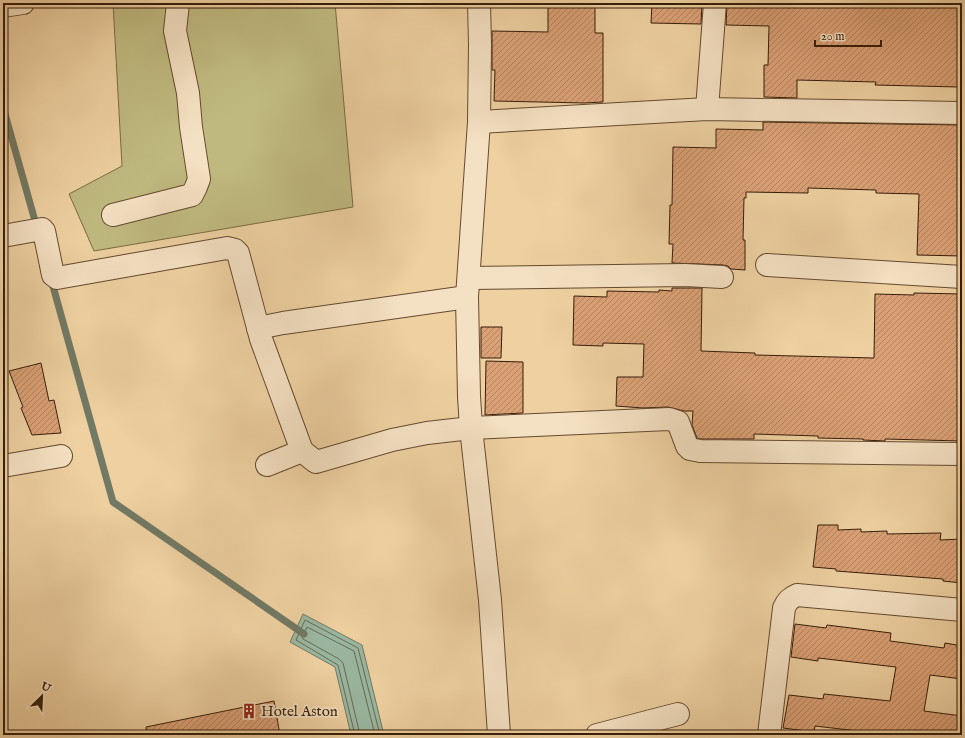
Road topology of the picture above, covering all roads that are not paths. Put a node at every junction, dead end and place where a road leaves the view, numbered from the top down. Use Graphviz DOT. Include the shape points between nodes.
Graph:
graph roads {
  1 [pos="23,3"];
  2 [pos="178,3"];
  3 [pos="479,3"];
  4 [pos="715,3"];
  5 [pos="3,6"];
  6 [pos="707,109"];
  7 [pos="962,113"];
  8 [pos="479,122"];
  9 [pos="113,215"];
  10 [pos="4,236"];
  11 [pos="767,265"];
  12 [pos="722,277"];
  13 [pos="962,277"];
  14 [pos="468,288"];
  15 [pos="258,328"];
  16 [pos="471,428"];
  17 [pos="302,451"];
  18 [pos="962,454"];
  19 [pos="61,456"];
  20 [pos="267,465"];
  21 [pos="3,466"];
  22 [pos="962,610"];
  23 [pos="678,714"];
  24 [pos="499,735"];
  25 [pos="597,735"];
  26 [pos="769,735"];
  1 -- 5 [label="street"];
  2 -- 9 [label="street" via="175,31 188,93 199,179 192,195"];
  3 -- 8 [label="street"];
  4 -- 6 [label="street"];
  6 -- 7 [label="street"];
  6 -- 8 [label="street"];
  8 -- 14 [label="street"];
  10 -- 15 [label="street" via="40,229 44,232 53,275 57,278 227,248 236,250"];
  11 -- 13 [label="street"];
  12 -- 14 [label="street" via="685,275"];
  14 -- 15 [label="street"];
  14 -- 16 [label="street"];
  15 -- 17 [label="street"];
  16 -- 17 [label="street" via="392,440 316,462"];
  16 -- 18 [label="street" via="669,419 678,422 686,446 700,451"];
  16 -- 24 [label="street" via="490,600"];
  17 -- 20 [label="street"];
  19 -- 21 [label="street"];
  22 -- 26 [label="street" via="797,595 790,598 784,608"];
  23 -- 25 [label="street"];
}
